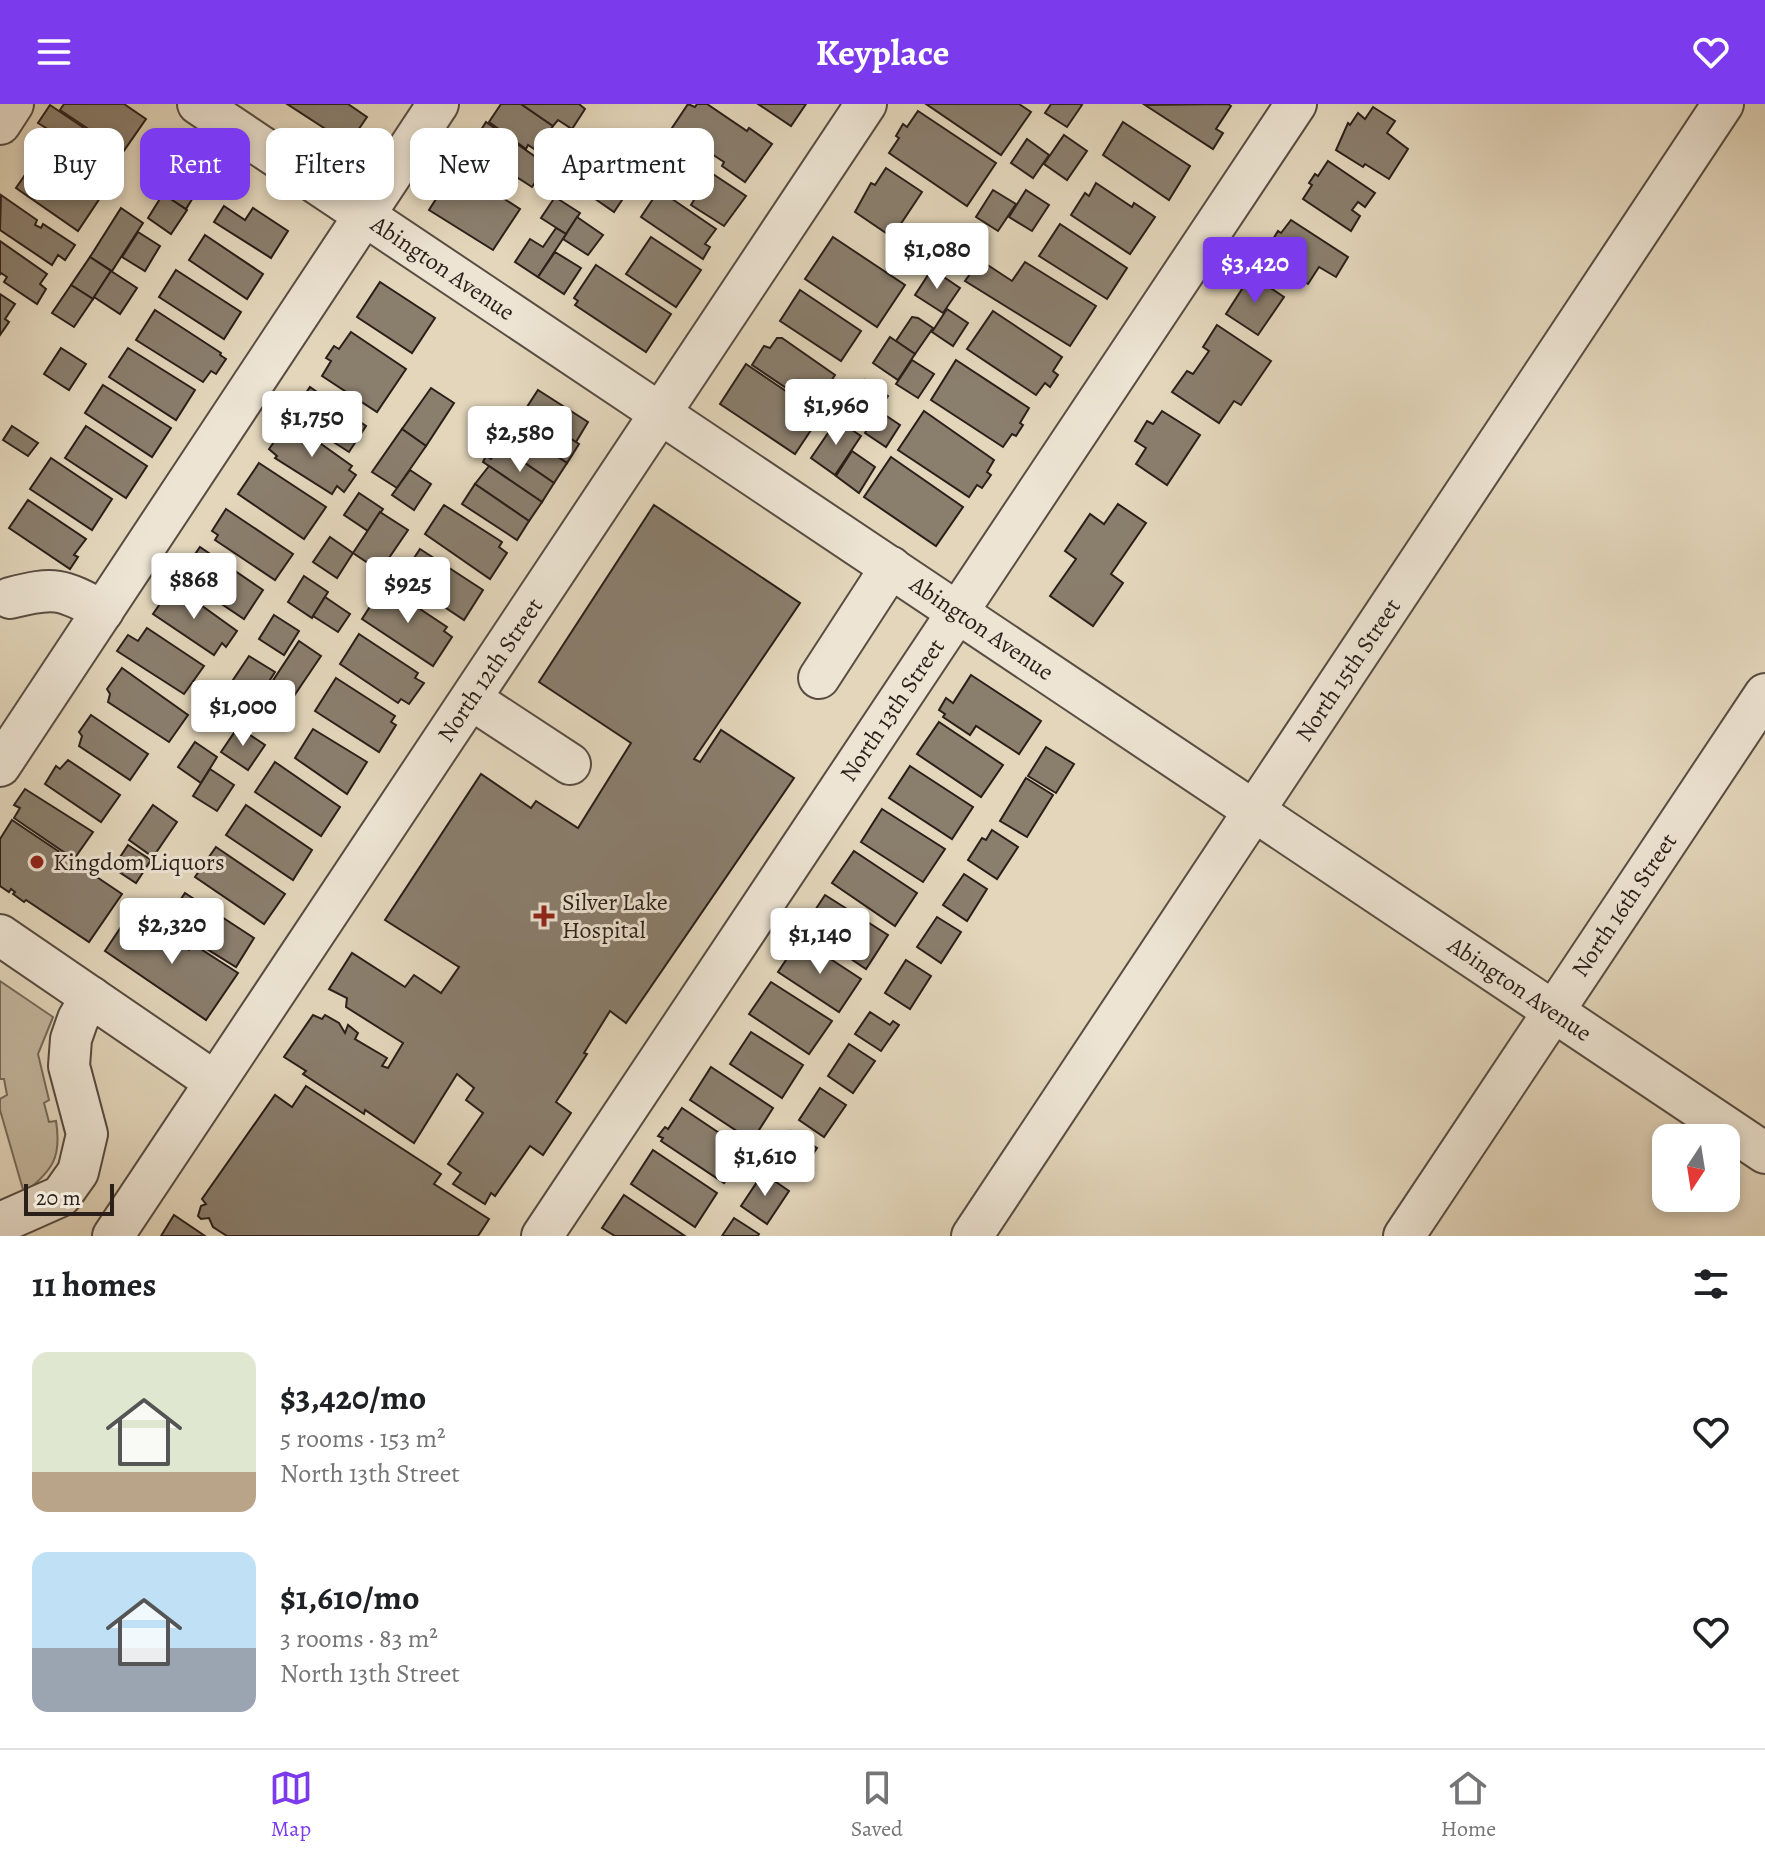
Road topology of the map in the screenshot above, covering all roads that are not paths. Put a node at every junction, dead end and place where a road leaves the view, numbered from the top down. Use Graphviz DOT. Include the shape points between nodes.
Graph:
graph roads {
  1 [pos="13,104"];
  2 [pos="198,104"];
  3 [pos="438,104"];
  4 [pos="866,104"];
  5 [pos="1296,104"];
  6 [pos="1723,104"];
  7 [pos="0,124"];
  8 [pos="364,215"];
  9 [pos="660,413"];
  10 [pos="891,567"];
  11 [pos="3,599"];
  12 [pos="103,611"];
  13 [pos="958,612"];
  14 [pos="819,678"];
  15 [pos="1765,694"];
  16 [pos="471,699"];
  17 [pos="570,764"];
  18 [pos="0,766"];
  19 [pos="1254,811"];
  20 [pos="0,935"];
  21 [pos="91,997"];
  22 [pos="1554,1011"];
  23 [pos="215,1082"];
  24 [pos="1765,1153"];
  25 [pos="0,1223"];
  26 [pos="113,1236"];
  27 [pos="542,1236"];
  28 [pos="972,1236"];
  29 [pos="1404,1236"];
  1 -- 7 [label="street"];
  2 -- 8 [label="street, Abington Avenue"];
  3 -- 8 [label="street"];
  4 -- 9 [label="street, North 12th Street"];
  5 -- 13 [label="street, North 13th Street"];
  6 -- 19 [label="street, North 15th Street"];
  8 -- 9 [label="street, Abington Avenue"];
  8 -- 12 [label="street"];
  9 -- 10 [label="street, Abington Avenue"];
  9 -- 16 [label="street, North 12th Street"];
  10 -- 13 [label="street, Abington Avenue"];
  10 -- 14 [label="street"];
  11 -- 12 [label="street" via="45,589 72,594"];
  12 -- 18 [label="street"];
  13 -- 19 [label="street, Abington Avenue"];
  13 -- 27 [label="street, North 13th Street"];
  15 -- 22 [label="street, North 16th Street"];
  16 -- 17 [label="street"];
  16 -- 23 [label="street, North 12th Street"];
  19 -- 22 [label="street, Abington Avenue"];
  19 -- 28 [label="street, North 15th Street"];
  20 -- 21 [label="street"];
  21 -- 23 [label="street"];
  21 -- 25 [label="street" via="78,1019 70,1052 87,1134 78,1172 61,1196"];
  22 -- 24 [label="street, Abington Avenue"];
  22 -- 29 [label="street, North 16th Street"];
  23 -- 26 [label="street, North 12th Street"];
}
